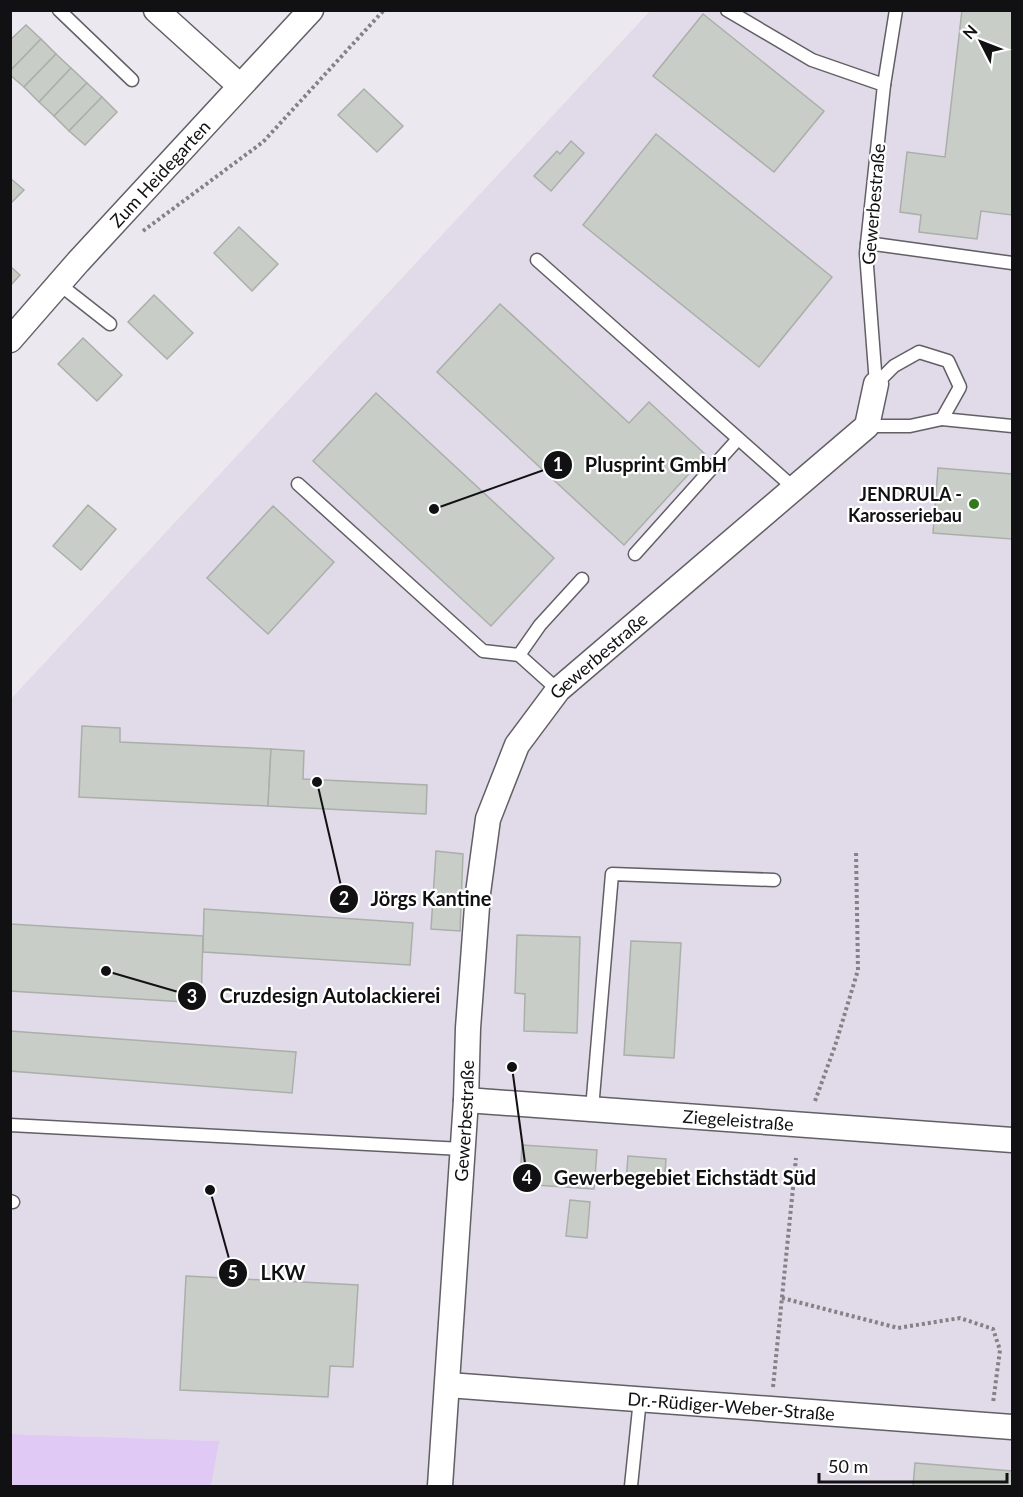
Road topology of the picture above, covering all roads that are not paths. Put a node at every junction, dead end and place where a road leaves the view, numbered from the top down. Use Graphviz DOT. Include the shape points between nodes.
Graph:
graph roads {
  1 [pos="58,10"];
  2 [pos="156,10"];
  3 [pos="311,10"];
  4 [pos="727,10"];
  5 [pos="896,10"];
  6 [pos="132,80"];
  7 [pos="884,85"];
  8 [pos="240,86"];
  9 [pos="867,243"];
  10 [pos="537,260"];
  11 [pos="1012,263"];
  12 [pos="59,284"];
  13 [pos="110,324"];
  14 [pos="10,340"];
  15 [pos="876,384"];
  16 [pos="942,419"];
  17 [pos="867,426"];
  18 [pos="1012,426"];
  19 [pos="738,439"];
  20 [pos="298,484"];
  21 [pos="794,488"];
  22 [pos="635,554"];
  23 [pos="582,579"];
  24 [pos="519,655"];
  25 [pos="558,690"];
  26 [pos="774,880"];
  27 [pos="465,1100"];
  28 [pos="592,1109"];
  29 [pos="10,1125"];
  30 [pos="1012,1140"];
  31 [pos="462,1149"];
  32 [pos="448,1385"];
  33 [pos="640,1399"];
  34 [pos="1001,1426"];
  35 [pos="441,1486"];
  36 [pos="631,1486"];
  1 -- 6 [label="lane"];
  2 -- 8 [label="street"];
  3 -- 8 [label="street, Zum Heidegarten"];
  4 -- 7 [label="lane" via="812,60"];
  5 -- 7 [label="lane, Gewerbestraße"];
  7 -- 9 [label="lane, Gewerbestraße"];
  8 -- 12 [label="street, Zum Heidegarten"];
  9 -- 11 [label="lane"];
  9 -- 15 [label="lane, Gewerbestraße"];
  10 -- 19 [label="lane"];
  12 -- 13 [label="lane"];
  12 -- 14 [label="street, Zum Heidegarten"];
  15 -- 16 [label="lane" via="894,366 920,352 948,361 960,387"];
  15 -- 17 [label="street, Gewerbestraße"];
  16 -- 17 [label="lane" via="910,426"];
  16 -- 18 [label="lane"];
  17 -- 21 [label="street, Gewerbestraße"];
  19 -- 21 [label="lane"];
  19 -- 22 [label="lane"];
  20 -- 24 [label="lane" via="483,651"];
  21 -- 25 [label="street, Gewerbestraße"];
  23 -- 24 [label="lane"];
  24 -- 25 [label="lane"];
  25 -- 27 [label="street, Gewerbestraße" via="517,745 488,819 478,893"];
  26 -- 28 [label="lane" via="612,874"];
  27 -- 28 [label="street, Ziegeleistraße"];
  27 -- 31 [label="street, Gewerbestraße"];
  28 -- 30 [label="street, Ziegeleistraße"];
  29 -- 31 [label="lane"];
  31 -- 32 [label="street, Gewerbestraße"];
  32 -- 33 [label="street, Dr.-Rüdiger-Weber-Straße"];
  32 -- 35 [label="street, Gewerbestraße"];
  33 -- 34 [label="street, Dr.-Rüdiger-Weber-Straße"];
  33 -- 36 [label="lane"];
}
